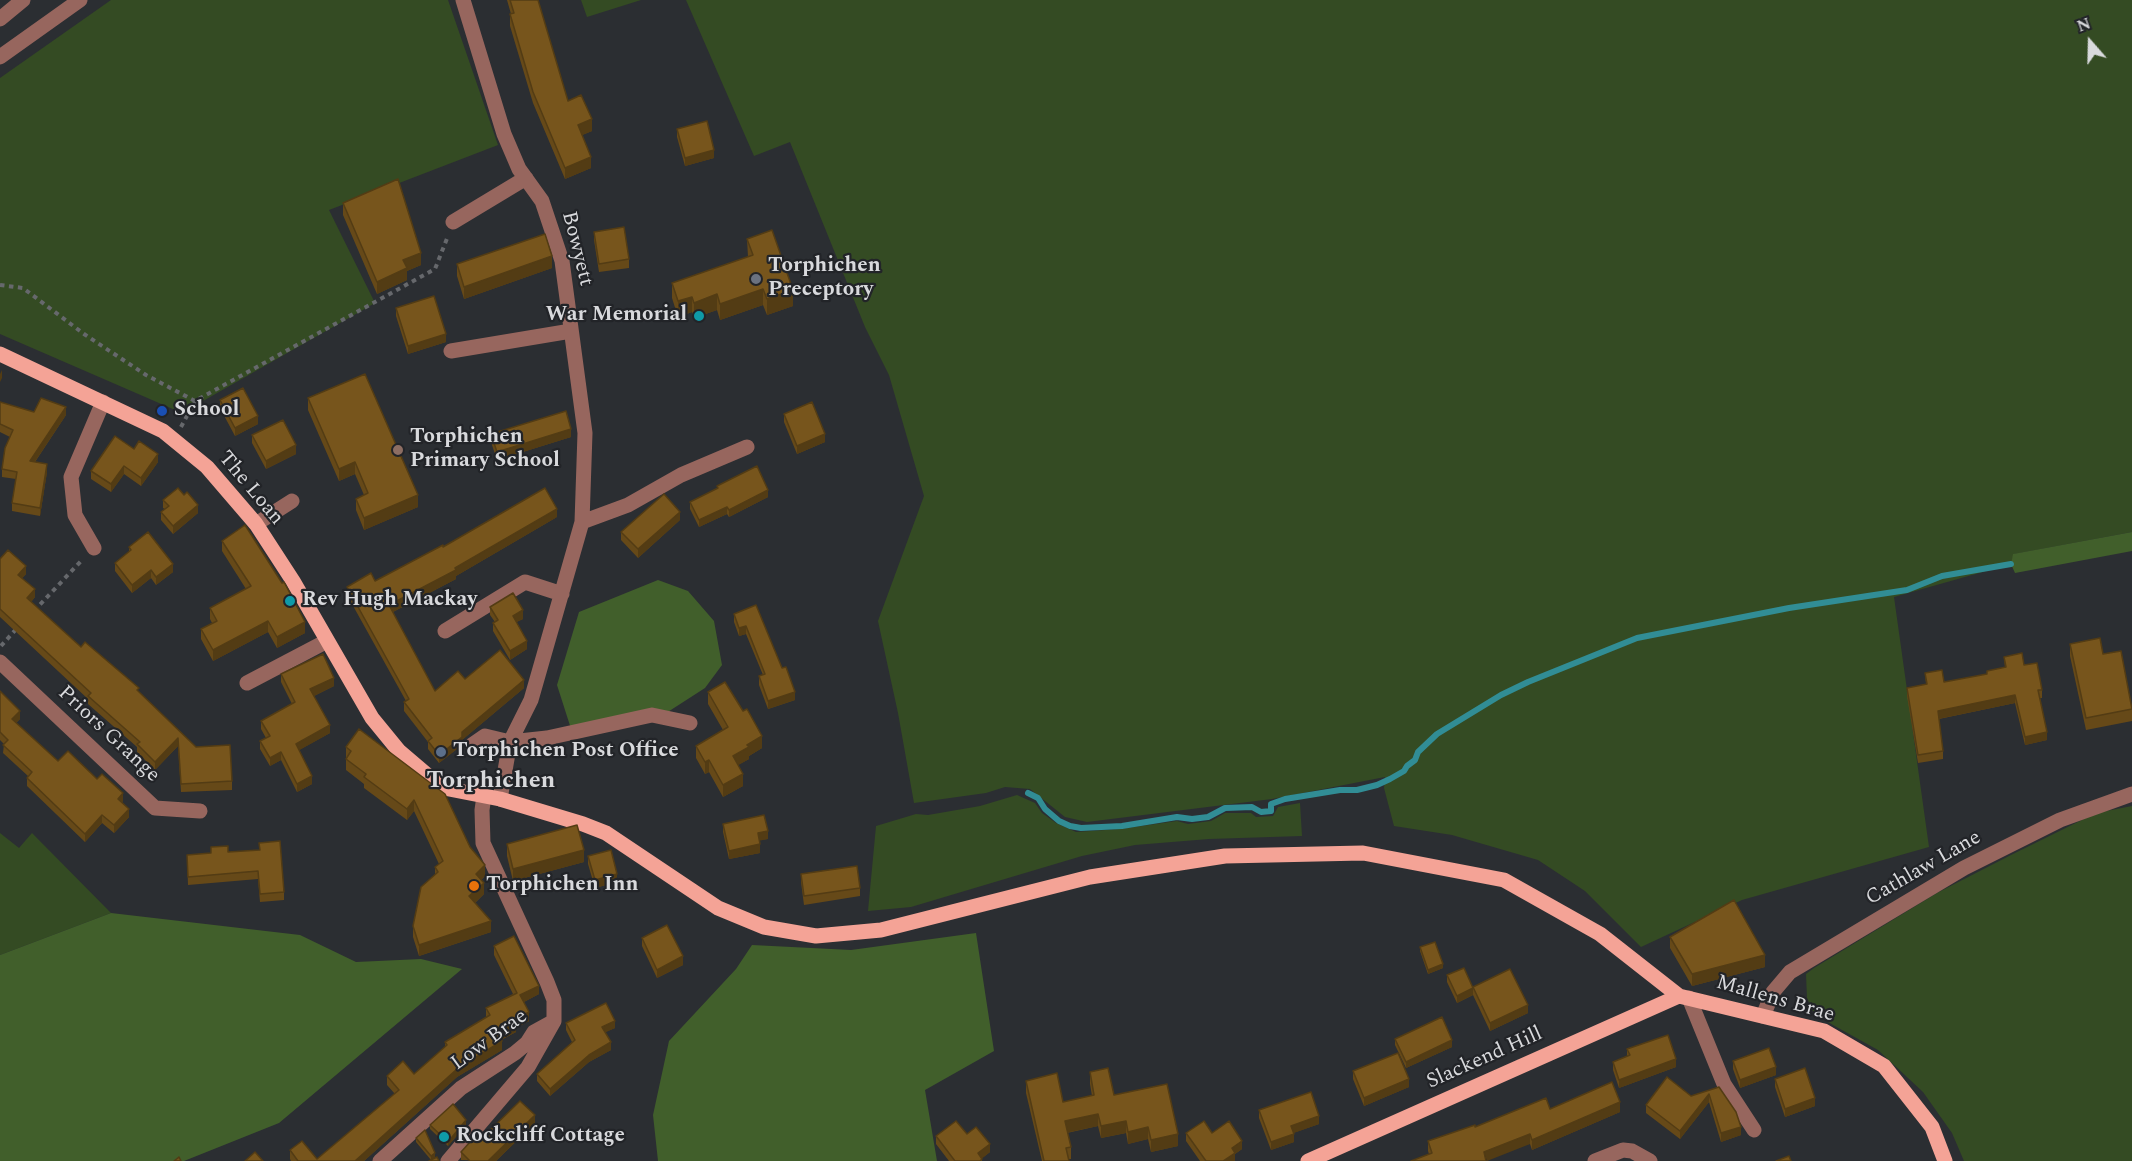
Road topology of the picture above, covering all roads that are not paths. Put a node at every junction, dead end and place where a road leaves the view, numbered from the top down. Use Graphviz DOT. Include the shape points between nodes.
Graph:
graph roads {
  1 [pos="23,0"];
  2 [pos="80,0"];
  3 [pos="463,0"];
  4 [pos="0,20"];
  5 [pos="0,57"];
  6 [pos="526,178"];
  7 [pos="453,222"];
  8 [pos="571,331"];
  9 [pos="451,351"];
  10 [pos="0,354"];
  11 [pos="103,402"];
  12 [pos="747,447"];
  13 [pos="292,501"];
  14 [pos="582,522"];
  15 [pos="256,524"];
  16 [pos="94,548"];
  17 [pos="562,594"];
  18 [pos="445,631"];
  19 [pos="327,641"];
  20 [pos="0,662"];
  21 [pos="247,683"];
  22 [pos="690,723"];
  23 [pos="510,742"];
  24 [pos="472,745"];
  25 [pos="2132,794"];
  26 [pos="492,798"];
  27 [pos="200,812"];
  28 [pos="1684,997"];
  29 [pos="1763,1016"];
  30 [pos="554,1021"];
  31 [pos="1754,1130"];
  32 [pos="380,1161"];
  33 [pos="448,1161"];
  34 [pos="1308,1161"];
  35 [pos="1595,1161"];
  36 [pos="1650,1161"];
  37 [pos="1945,1161"];
  1 -- 4 [label="street"];
  2 -- 5 [label="street"];
  3 -- 6 [label="street, Bowyett" via="504,134"];
  6 -- 7 [label="street"];
  6 -- 8 [label="street, Bowyett" via="542,201 562,261"];
  8 -- 9 [label="street"];
  8 -- 14 [label="street, Bowyett" via="585,433"];
  10 -- 11 [label="main road, The Loan"];
  11 -- 15 [label="main road, The Loan" via="163,432 207,467"];
  11 -- 16 [label="street" via="71,477 75,515"];
  12 -- 14 [label="street" via="681,475 628,505"];
  13 -- 15 [label="street"];
  14 -- 17 [label="street, Bowyett"];
  15 -- 19 [label="main road, The Loan"];
  17 -- 18 [label="street" via="525,582"];
  17 -- 23 [label="street, Bowyett" via="531,700"];
  19 -- 21 [label="street"];
  19 -- 26 [label="main road, The Loan" via="372,718 399,752 448,789"];
  20 -- 27 [label="street, Priors Grange" via="155,808"];
  22 -- 23 [label="street" via="652,715 548,738"];
  23 -- 24 [label="street" via="485,736"];
  23 -- 26 [label="street, Bowyett"];
  25 -- 29 [label="street, Cathlaw Lane" via="2060,820 1964,868 1790,972 1773,992"];
  26 -- 28 [label="main road, The Loan" via="606,833 718,908 764,927 816,936 881,930 1090,877 1214,858 1363,853 1504,880 1600,934"];
  26 -- 30 [label="street, Low Brae" via="482,810 483,843 547,982 554,1000"];
  28 -- 29 [label="main road, Mallens Brae"];
  28 -- 31 [label="street" via="1724,1084"];
  28 -- 34 [label="main road, Slackend Hill"];
  29 -- 37 [label="main road, Mallens Brae" via="1824,1031 1884,1066 1932,1127"];
  30 -- 32 [label="street, Low Brae" via="534,1032 515,1053 460,1088"];
  30 -- 33 [label="street" via="528,1067"];
  35 -- 36 [label="street" via="1623,1150"];
}
